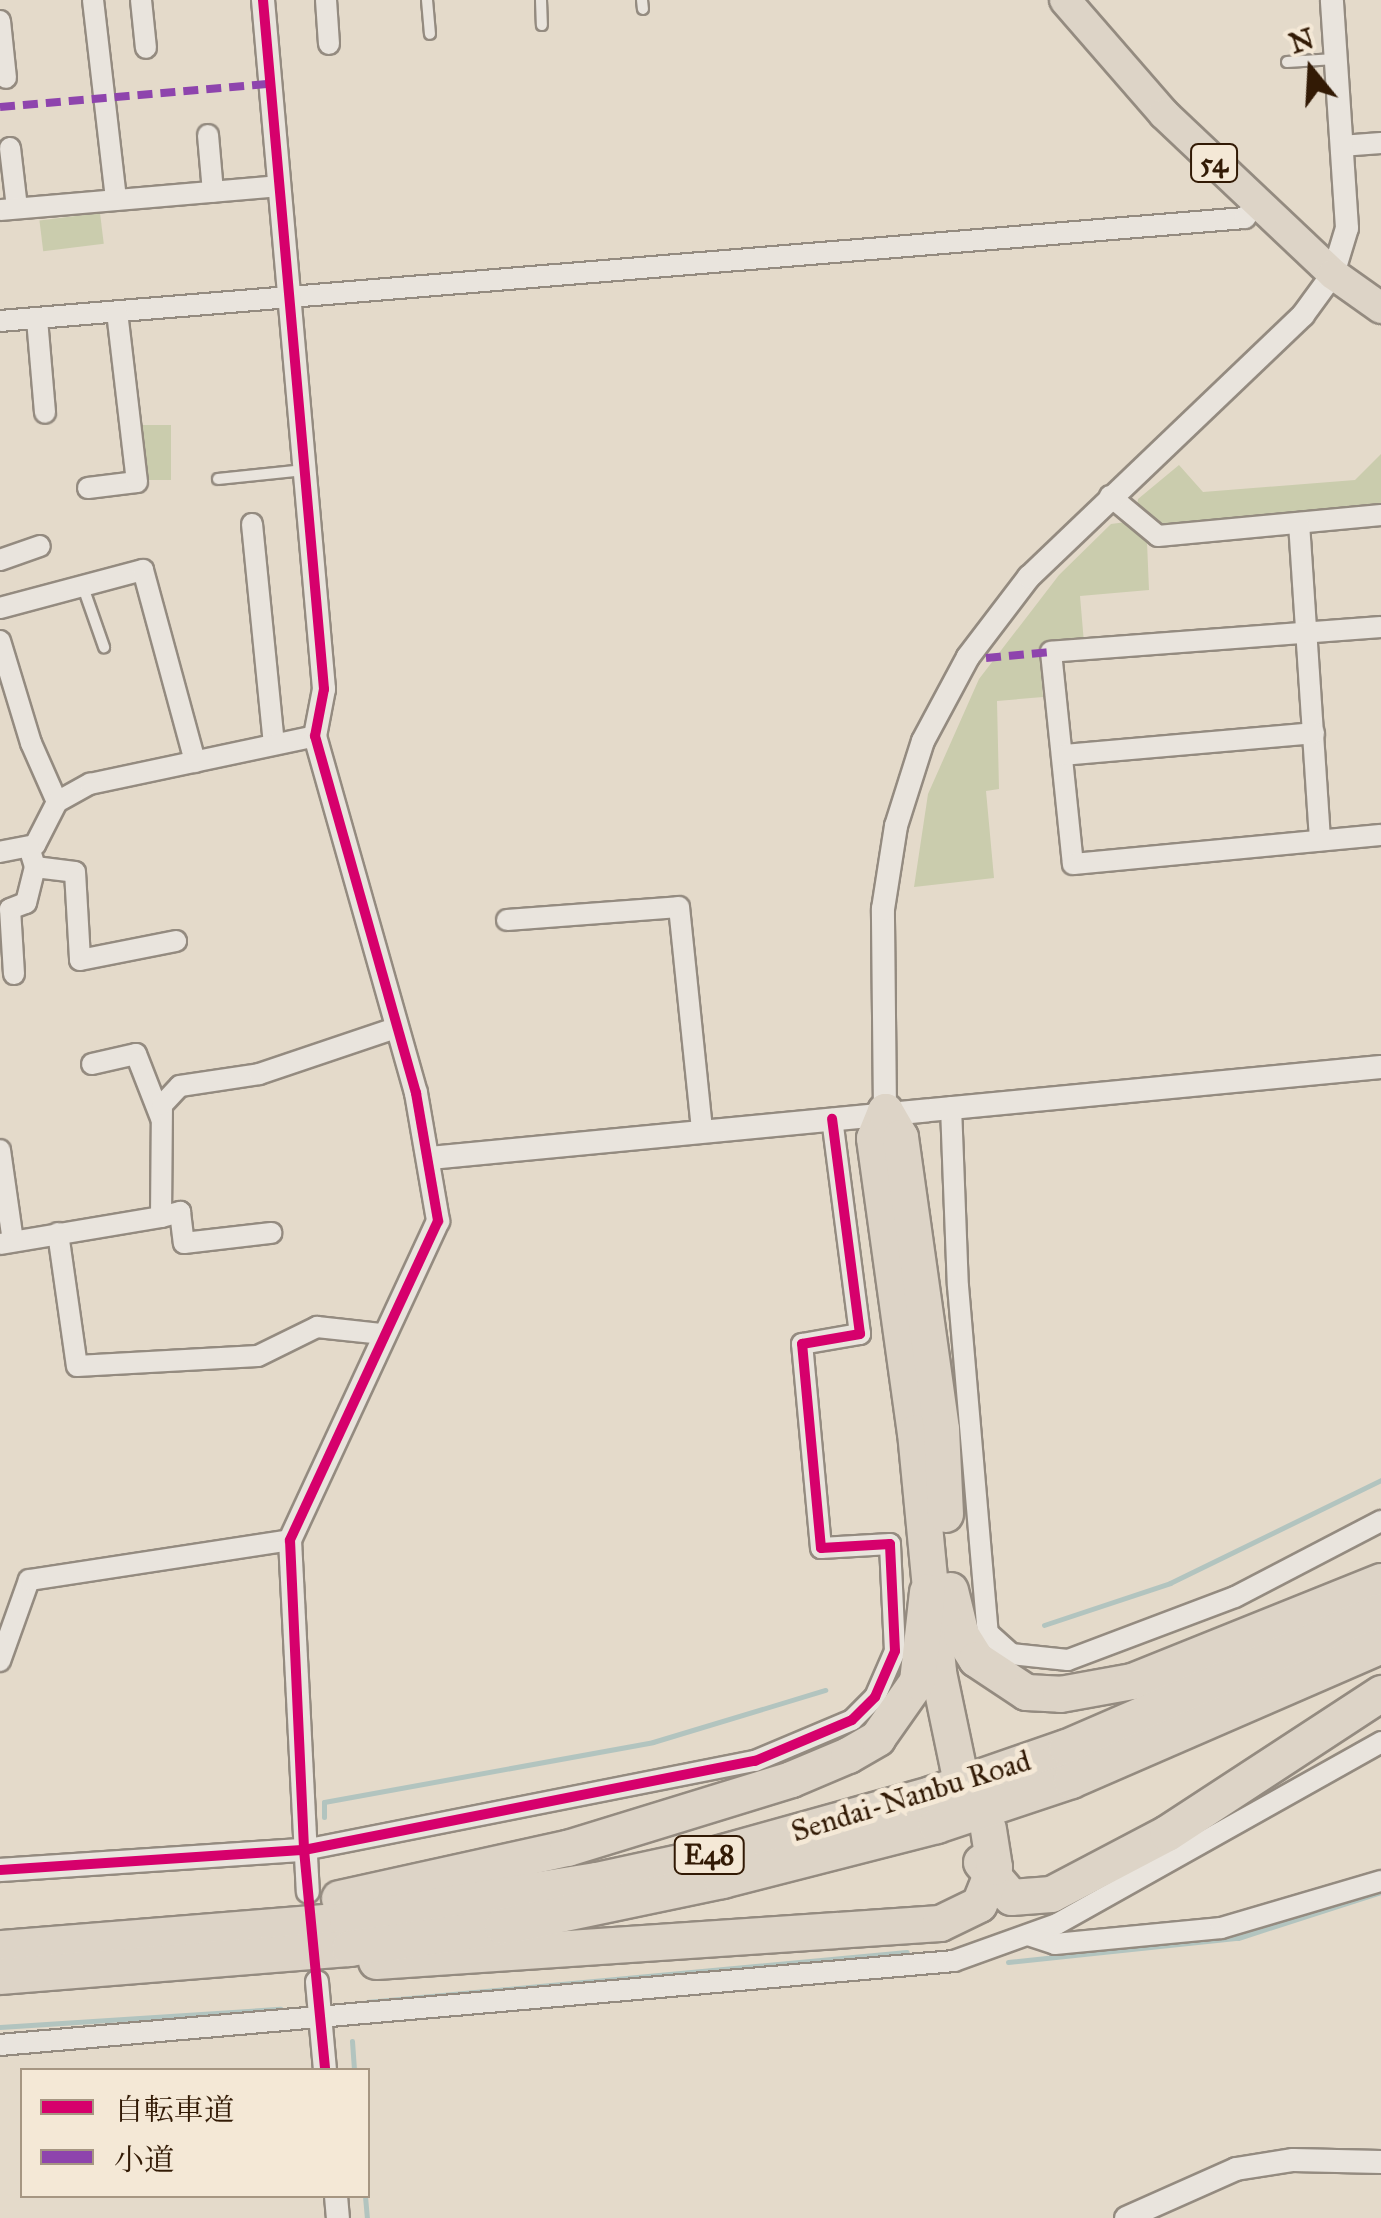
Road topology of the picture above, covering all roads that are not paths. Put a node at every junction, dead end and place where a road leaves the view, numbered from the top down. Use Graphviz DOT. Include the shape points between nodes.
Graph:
graph roads {
  1 [pos="94,0"];
  2 [pos="141,0"];
  3 [pos="263,0"];
  4 [pos="326,0"];
  5 [pos="426,0"];
  6 [pos="541,0"];
  7 [pos="1064,0"];
  8 [pos="1332,0"];
  9 [pos="0,21"];
  10 [pos="542,25"];
  11 [pos="430,34"];
  12 [pos="329,44"];
  13 [pos="146,48"];
  14 [pos="1336,59"];
  15 [pos="1286,62"];
  16 [pos="6,78"];
  17 [pos="208,135"];
  18 [pos="1381,144"];
  19 [pos="1341,146"];
  20 [pos="10,148"];
  21 [pos="279,186"];
  22 [pos="213,192"];
  23 [pos="116,200"];
  24 [pos="1256,203"];
  25 [pos="8,209"];
  26 [pos="1333,274"];
  27 [pos="290,300"];
  28 [pos="1381,308"];
  29 [pos="117,312"];
  30 [pos="0,320"];
  31 [pos="37,320"];
  32 [pos="45,413"];
  33 [pos="305,470"];
  34 [pos="218,480"];
  35 [pos="88,488"];
  36 [pos="1110,496"];
  37 [pos="1381,516"];
  38 [pos="1298,523"];
  39 [pos="252,524"];
  40 [pos="40,546"];
  41 [pos="0,560"];
  42 [pos="83,586"];
  43 [pos="0,608"];
  44 [pos="1381,627"];
  45 [pos="1307,634"];
  46 [pos="0,641"];
  47 [pos="104,647"];
  48 [pos="1314,733"];
  49 [pos="316,736"];
  50 [pos="274,744"];
  51 [pos="1062,755"];
  52 [pos="195,762"];
  53 [pos="58,802"];
  54 [pos="1381,835"];
  55 [pos="1320,840"];
  56 [pos="0,852"];
  57 [pos="32,857"];
  58 [pos="507,920"];
  59 [pos="176,940"];
  60 [pos="14,974"];
  61 [pos="396,1028"];
  62 [pos="92,1064"];
  63 [pos="1381,1067"];
  64 [pos="951,1107"];
  65 [pos="885,1111"];
  66 [pos="832,1119"];
  67 [pos="161,1120"];
  68 [pos="702,1130"];
  69 [pos="0,1150"];
  70 [pos="430,1158"];
  71 [pos="160,1216"];
  72 [pos="58,1232"];
  73 [pos="271,1232"];
  74 [pos="7,1242"];
  75 [pos="382,1334"];
  76 [pos="1381,1522"];
  77 [pos="290,1540"];
  78 [pos="1381,1581"];
  79 [pos="938,1591"];
  80 [pos="1381,1611"];
  81 [pos="1381,1645"];
  82 [pos="0,1661"];
  83 [pos="1381,1693"];
  84 [pos="1381,1742"];
  85 [pos="966,1766"];
  86 [pos="979,1830"];
  87 [pos="304,1850"];
  88 [pos="0,1870"];
  89 [pos="991,1880"];
  90 [pos="1381,1881"];
  91 [pos="308,1892"];
  92 [pos="1028,1934"];
  93 [pos="2,1957"];
  94 [pos="255,1959"];
  95 [pos="317,1982"];
  96 [pos="320,2019"];
  97 [pos="0,2045"];
  98 [pos="325,2068"];
  99 [pos="1378,2159"];
  100 [pos="1126,2218"];
  1 -- 23 [label="street"];
  2 -- 13 [label="street"];
  3 -- 21 [label="street"];
  4 -- 12 [label="street"];
  5 -- 11 [label="lane"];
  6 -- 10 [label="lane"];
  7 -- 24 [label="main road, 54" via="1164,114"];
  8 -- 14 [label="street"];
  9 -- 16 [label="street"];
  14 -- 15 [label="lane"];
  14 -- 19 [label="street"];
  17 -- 22 [label="street"];
  18 -- 19 [label="street"];
  19 -- 26 [label="street" via="1347,228"];
  20 -- 25 [label="street"];
  21 -- 22 [label="street"];
  21 -- 27 [label="street"];
  22 -- 23 [label="street"];
  23 -- 25 [label="street"];
  24 -- 26 [label="main road, 54"];
  24 -- 27 [label="street" via="1245,218"];
  26 -- 28 [label="main road, 54"];
  26 -- 36 [label="street" via="1302,314"];
  27 -- 29 [label="street"];
  27 -- 33 [label="street"];
  29 -- 31 [label="street"];
  29 -- 35 [label="street" via="138,482"];
  30 -- 31 [label="street"];
  31 -- 32 [label="street"];
  33 -- 34 [label="lane"];
  33 -- 49 [label="street" via="324,689"];
  36 -- 38 [label="street" via="1158,536"];
  36 -- 65 [label="street" via="1029,577 968,657 923,741 896,826 883,908"];
  37 -- 38 [label="street"];
  38 -- 45 [label="street"];
  39 -- 50 [label="street"];
  40 -- 41 [label="street"];
  42 -- 43 [label="street"];
  42 -- 47 [label="lane"];
  42 -- 52 [label="street" via="143,570"];
  44 -- 45 [label="street"];
  45 -- 48 [label="street"];
  45 -- 51 [label="street" via="1052,652"];
  46 -- 53 [label="street" via="30,743"];
  48 -- 51 [label="street"];
  48 -- 55 [label="street"];
  49 -- 50 [label="street"];
  49 -- 61 [label="street"];
  50 -- 52 [label="street"];
  51 -- 55 [label="street" via="1073,864"];
  52 -- 53 [label="street" via="90,784"];
  53 -- 57 [label="street"];
  54 -- 55 [label="street"];
  56 -- 57 [label="street"];
  57 -- 59 [label="street" via="75,872 80,960"];
  57 -- 60 [label="street" via="26,903 10,909"];
  58 -- 68 [label="street" via="680,908"];
  61 -- 67 [label="street" via="259,1074 180,1086 162,1105"];
  61 -- 70 [label="street"];
  62 -- 67 [label="street" via="136,1054"];
  63 -- 64 [label="street"];
  64 -- 65 [label="street"];
  64 -- 76 [label="street" via="958,1286 988,1632 1011,1654 1068,1660 1235,1598"];
  65 -- 66 [label="street"];
  65 -- 79 [label="highway" via="874,1138"];
  66 -- 68 [label="street"];
  66 -- 87 [label="street" via="860,1334 802,1344 821,1548 890,1544 895,1651 874,1697 852,1720 755,1762"];
  67 -- 71 [label="street"];
  68 -- 70 [label="street"];
  69 -- 74 [label="street"];
  70 -- 75 [label="street" via="438,1221"];
  71 -- 72 [label="street"];
  71 -- 73 [label="street" via="180,1212 184,1243"];
  72 -- 74 [label="street"];
  72 -- 75 [label="street" via="78,1366 258,1356 317,1326"];
  75 -- 77 [label="street"];
  77 -- 82 [label="street" via="29,1580"];
  77 -- 87 [label="street"];
  78 -- 79 [label="highway" via="1132,1681 1060,1694 1026,1692 976,1659"];
  79 -- 85 [label="highway"];
  79 -- 93 [label="highway" via="917,1680 902,1710 877,1738 792,1779 567,1848 446,1877"];
  80 -- 93 [label="highway, Sendai-Nanbu Road / E48" via="1066,1747 712,1855 381,1915"];
  81 -- 94 [label="highway, Sendai-Nanbu Road / E48" via="1180,1738 936,1825 602,1908"];
  83 -- 89 [label="highway" via="1097,1873 1029,1898 1012,1896"];
  84 -- 92 [label="street"];
  86 -- 89 [label="highway"];
  87 -- 88 [label="street"];
  87 -- 91 [label="street"];
  89 -- 94 [label="highway" via="979,1904 960,1918 895,1928 434,1962"];
  90 -- 92 [label="street" via="1221,1928 1055,1944"];
  92 -- 96 [label="street" via="954,1961"];
  93 -- 94 [label="highway, Sendai-Nanbu Road / E48"];
  95 -- 96 [label="street"];
  96 -- 97 [label="street"];
  96 -- 98 [label="street"];
  99 -- 100 [label="street" via="1236,2169"];
}
